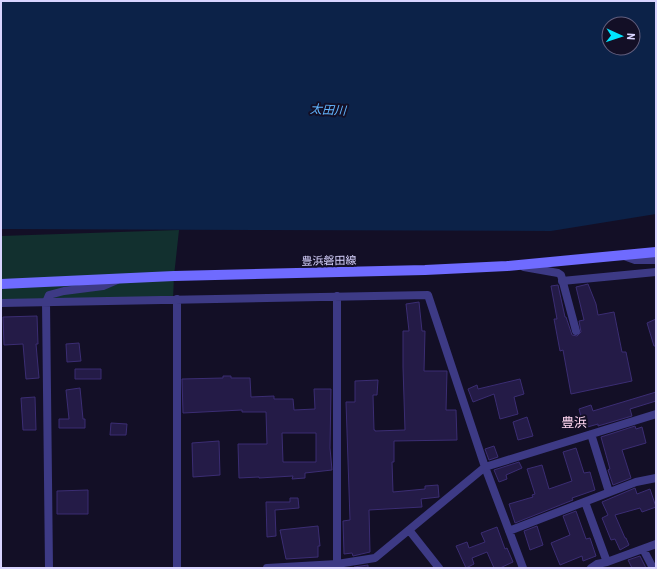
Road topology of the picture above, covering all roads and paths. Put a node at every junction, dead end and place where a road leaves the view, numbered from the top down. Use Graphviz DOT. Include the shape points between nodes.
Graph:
graph roads {
  1 [pos="656,252"];
  2 [pos="619,255"];
  3 [pos="656,260"];
  4 [pos="515,266"];
  5 [pos="656,272"];
  6 [pos="122,278"];
  7 [pos="562,281"];
  8 [pos="1,284"];
  9 [pos="337,296"];
  10 [pos="177,299"];
  11 [pos="46,302"];
  12 [pos="1,303"];
  13 [pos="576,331"];
  14 [pos="656,414"];
  15 [pos="591,434"];
  16 [pos="485,467"];
  17 [pos="656,478"];
  18 [pos="609,492"];
  19 [pos="585,502"];
  20 [pos="409,530"];
  21 [pos="510,531"];
  22 [pos="656,544"];
  23 [pos="643,549"];
  24 [pos="607,562"];
  25 [pos="341,565"];
  26 [pos="49,568"];
  27 [pos="177,568"];
  28 [pos="266,568"];
  29 [pos="439,568"];
  30 [pos="523,568"];
  31 [pos="591,568"];
  32 [pos="653,568"];
  1 -- 2 [label="main road, 豊浜磐田線"];
  2 -- 3 [label="street" via="635,260"];
  2 -- 4 [label="main road, 豊浜磐田線"];
  4 -- 6 [label="main road, 豊浜磐田線"];
  4 -- 7 [label="street" via="558,273"];
  5 -- 7 [label="street"];
  6 -- 8 [label="main road, 豊浜磐田線"];
  6 -- 11 [label="street" via="103,286 49,295"];
  7 -- 13 [label="street"];
  9 -- 10 [label="street"];
  9 -- 16 [label="street" via="428,295"];
  9 -- 25 [label="street"];
  10 -- 11 [label="street"];
  10 -- 27 [label="street"];
  11 -- 12 [label="street"];
  11 -- 26 [label="street"];
  14 -- 15 [label="street"];
  15 -- 16 [label="street"];
  15 -- 18 [label="street"];
  16 -- 20 [label="street"];
  16 -- 21 [label="street"];
  17 -- 18 [label="street"];
  18 -- 19 [label="street"];
  19 -- 21 [label="street"];
  19 -- 24 [label="street"];
  20 -- 25 [label="street" via="375,558"];
  20 -- 29 [label="street"];
  21 -- 30 [label="street"];
  22 -- 23 [label="street"];
  23 -- 24 [label="street"];
  23 -- 32 [label="street"];
  24 -- 31 [label="street"];
  25 -- 28 [label="street"];
}
